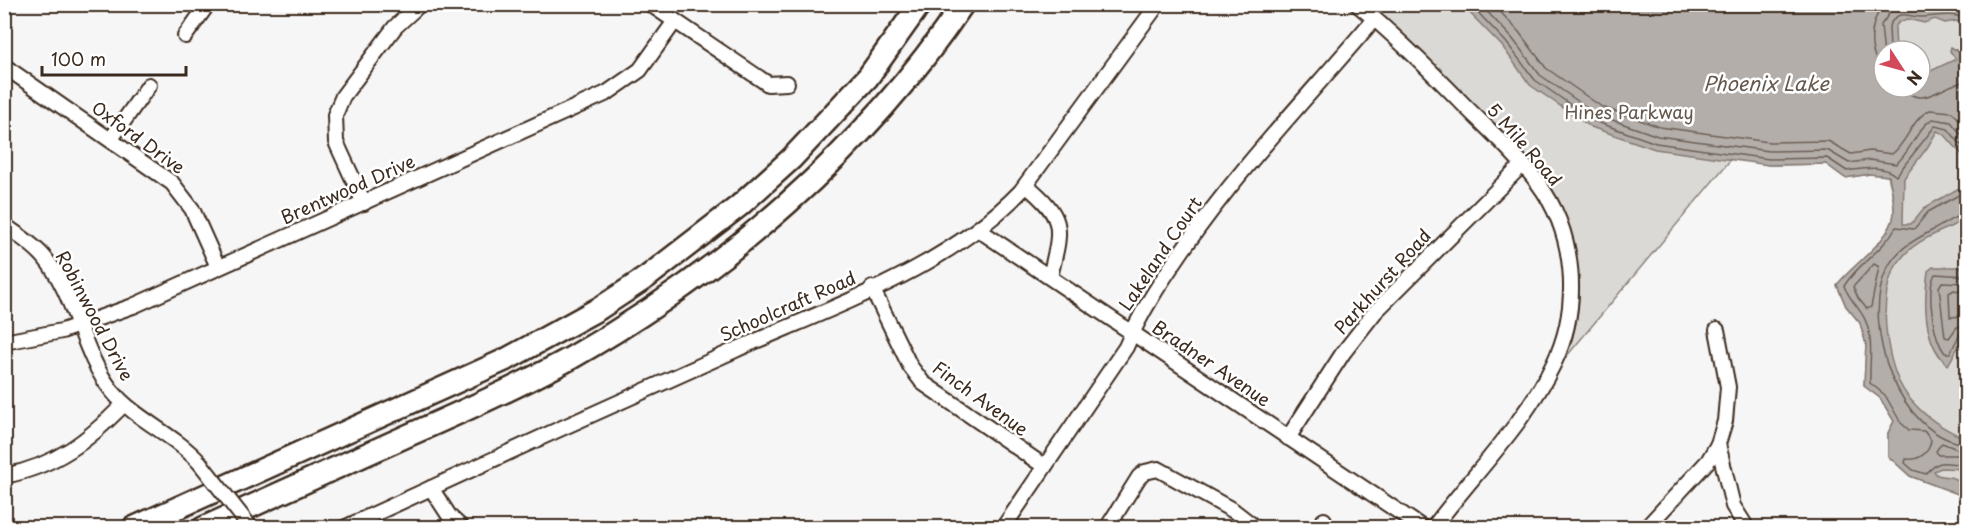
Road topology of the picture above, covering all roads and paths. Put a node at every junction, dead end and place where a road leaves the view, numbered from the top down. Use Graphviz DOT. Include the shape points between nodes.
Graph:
graph roads {
  1 [pos="207,4"];
  2 [pos="420,4"];
  3 [pos="650,4"];
  4 [pos="920,4"];
  5 [pos="963,4"];
  6 [pos="1158,4"];
  7 [pos="1357,4"];
  8 [pos="1374,19"];
  9 [pos="675,21"];
  10 [pos="184,36"];
  11 [pos="4,66"];
  12 [pos="788,83"];
  13 [pos="149,85"];
  14 [pos="111,139"];
  15 [pos="1522,165"];
  16 [pos="1026,186"];
  17 [pos="364,203"];
  18 [pos="4,225"];
  19 [pos="979,230"];
  20 [pos="218,267"];
  21 [pos="1050,277"];
  22 [pos="872,288"];
  23 [pos="79,326"];
  24 [pos="1717,330"];
  25 [pos="1132,332"];
  26 [pos="4,342"];
  27 [pos="124,404"];
  28 [pos="1288,438"];
  29 [pos="1718,444"];
  30 [pos="1044,466"];
  31 [pos="4,476"];
  32 [pos="431,488"];
  33 [pos="133,528"];
  34 [pos="202,528"];
  35 [pos="251,528"];
  36 [pos="344,528"];
  37 [pos="462,528"];
  38 [pos="1003,528"];
  39 [pos="1107,528"];
  40 [pos="1256,528"];
  41 [pos="1423,528"];
  42 [pos="1433,528"];
  43 [pos="1646,528"];
  44 [pos="1747,528"];
  1 -- 10 [label="street"];
  2 -- 17 [label="street" via="395,27 343,96 334,115 336,142"];
  3 -- 9 [label="street"];
  4 -- 33 [label="highway" via="868,77 791,159 696,241 647,277 507,359"];
  5 -- 34 [label="highway" via="928,54 835,159 696,276 601,340 541,374"];
  6 -- 16 [label="street, Schoolcraft Road"];
  7 -- 8 [label="street, 5 Mile Road"];
  8 -- 15 [label="street, 5 Mile Road"];
  8 -- 25 [label="street, Lakeland Court" via="1236,176"];
  9 -- 12 [label="street" via="768,84"];
  9 -- 17 [label="street, Brentwood Drive" via="640,70 607,93"];
  11 -- 14 [label="street, Oxford Drive"];
  13 -- 14 [label="street"];
  14 -- 20 [label="street, Oxford Drive" via="179,190 192,209"];
  15 -- 28 [label="street, Parkhurst Road" via="1375,312 1343,353"];
  15 -- 42 [label="street, 5 Mile Road" via="1553,207 1568,252 1572,293 1567,330 1539,390"];
  16 -- 19 [label="street, Schoolcraft Road"];
  16 -- 21 [label="street" via="1047,205 1058,222"];
  17 -- 20 [label="street, Brentwood Drive"];
  18 -- 23 [label="street, Robinwood Drive" via="45,258"];
  19 -- 21 [label="street, Bradner Avenue"];
  19 -- 22 [label="street, Schoolcraft Road" via="938,257"];
  20 -- 23 [label="street, Brentwood Drive" via="156,297"];
  21 -- 25 [label="street, Bradner Avenue"];
  22 -- 30 [label="street, Finch Avenue" via="910,366 923,383"];
  22 -- 32 [label="street, Schoolcraft Road"];
  23 -- 26 [label="street, Brentwood Drive"];
  23 -- 27 [label="street, Robinwood Drive" via="101,375"];
  24 -- 29 [label="street" via="1728,387 1725,422"];
  25 -- 28 [label="street, Bradner Avenue"];
  25 -- 30 [label="street, Lakeland Court" via="1126,347"];
  27 -- 31 [label="street" via="72,451 34,469"];
  27 -- 35 [label="street, Robinwood Drive, bridge" via="178,441"];
  28 -- 41 [label="street, Bradner Avenue"];
  29 -- 43 [label="street" via="1708,461"];
  29 -- 44 [label="street" via="1733,506"];
  30 -- 38 [label="street, Lakeland Court"];
  32 -- 36 [label="street, Schoolcraft Road"];
  32 -- 37 [label="street"];
  39 -- 40 [label="street" via="1139,477 1158,469 1234,511"];
}
